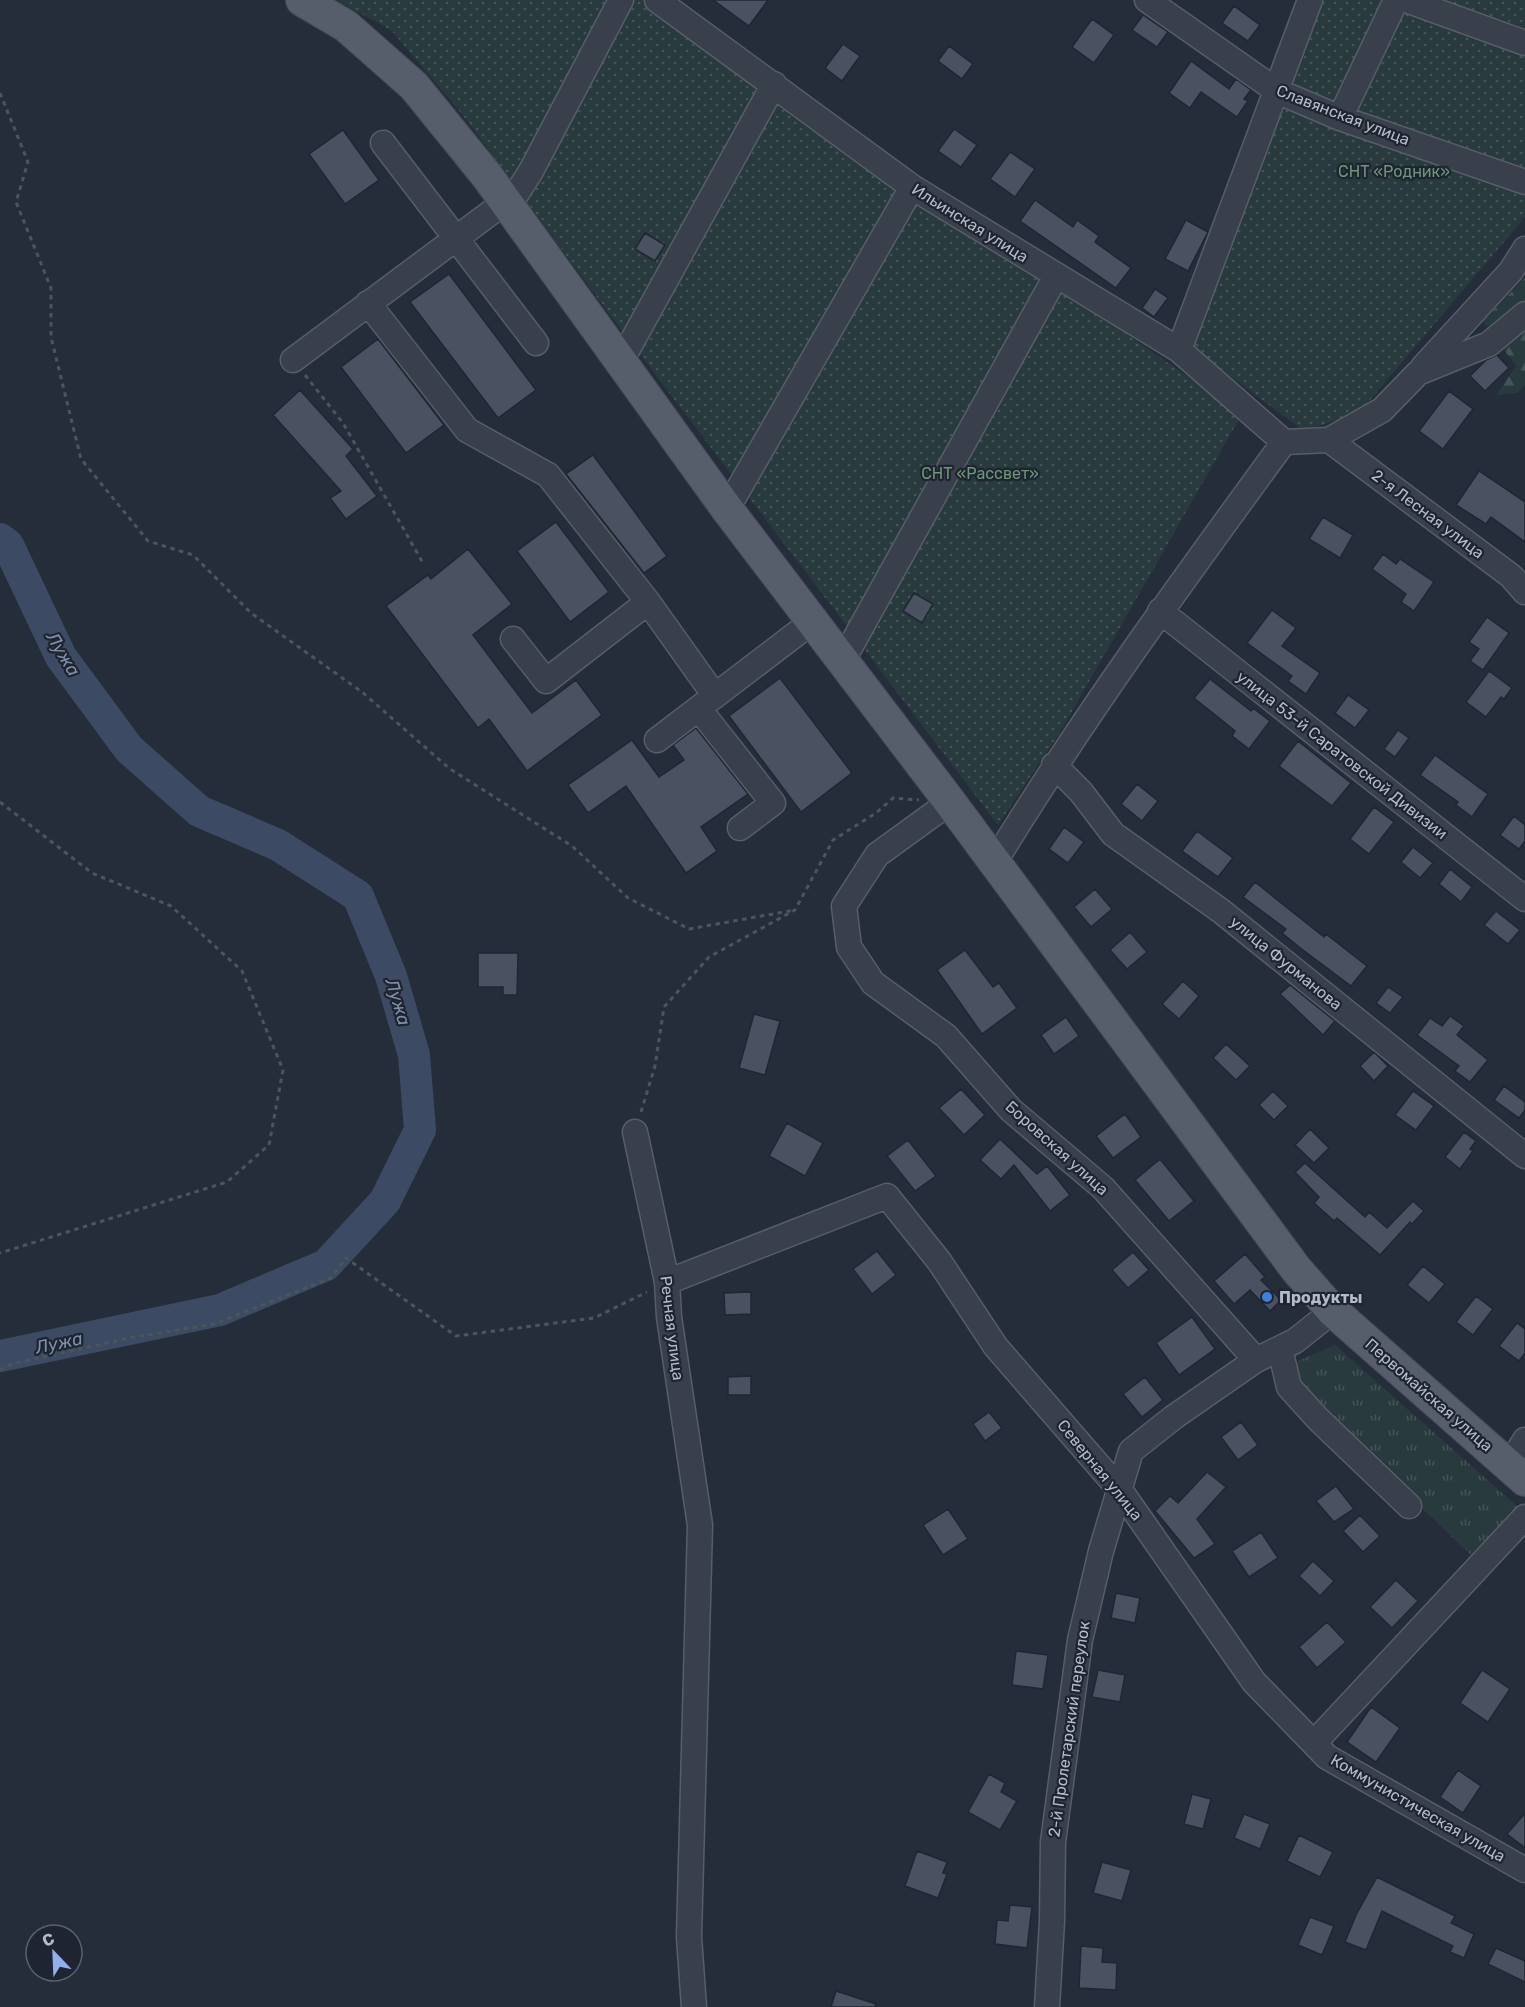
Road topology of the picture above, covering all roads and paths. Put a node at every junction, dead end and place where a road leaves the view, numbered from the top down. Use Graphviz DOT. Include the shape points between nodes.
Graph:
graph roads {
  1 [pos="302,0"];
  2 [pos="621,0"];
  3 [pos="657,0"];
  4 [pos="1147,0"];
  5 [pos="1310,0"];
  6 [pos="1396,0"];
  7 [pos="1406,0"];
  8 [pos="1525,43"];
  9 [pos="774,84"];
  10 [pos="1277,91"];
  11 [pos="0,93"];
  12 [pos="1340,118"];
  13 [pos="383,143"];
  14 [pos="1525,182"];
  15 [pos="912,187"];
  16 [pos="505,201"];
  17 [pos="455,238"];
  18 [pos="1525,249"];
  19 [pos="1056,276"];
  20 [pos="368,303"];
  21 [pos="1525,314"];
  22 [pos="536,343"];
  23 [pos="1179,350"];
  24 [pos="292,360"];
  25 [pos="620,363"];
  26 [pos="1418,373"];
  27 [pos="1329,440"];
  28 [pos="1284,442"];
  29 [pos="728,509"];
  30 [pos="423,563"];
  31 [pos="1525,592"];
  32 [pos="648,602"];
  33 [pos="1160,611"];
  34 [pos="813,621"];
  35 [pos="513,639"];
  36 [pos="843,660"];
  37 [pos="707,702"];
  38 [pos="657,740"];
  39 [pos="1054,765"];
  40 [pos="0,802"];
  41 [pos="950,802"];
  42 [pos="740,828"];
  43 [pos="994,863"];
  44 [pos="1525,899"];
  45 [pos="795,910"];
  46 [pos="635,1132"];
  47 [pos="1525,1156"];
  48 [pos="0,1253"];
  49 [pos="667,1282"];
  50 [pos="1333,1311"];
  51 [pos="1280,1349"];
  52 [pos="1256,1360"];
  53 [pos="0,1370"];
  54 [pos="1520,1462"];
  55 [pos="1120,1490"];
  56 [pos="1409,1506"];
  57 [pos="1525,1517"];
  58 [pos="1314,1743"];
  59 [pos="1525,1870"];
  60 [pos="694,2007"];
  61 [pos="1047,2007"];
  1 -- 16 [label="main road, Первомайская улица" via="346,26 414,86"];
  2 -- 16 [label="street" via="531,171 517,193"];
  3 -- 9 [label="street, Ильинская улица"];
  4 -- 10 [label="street, Славянская улица"];
  5 -- 10 [label="street"];
  6 -- 12 [label="street"];
  7 -- 8 [label="street"];
  9 -- 15 [label="street, Ильинская улица"];
  9 -- 25 [label="street"];
  10 -- 12 [label="street, Славянская улица"];
  10 -- 23 [label="street"];
  11 -- 45 [label="path" via="28,162 16,202 51,288 51,337 81,459 148,541 193,555 251,613 362,692 450,769 572,846 628,898 689,929"];
  12 -- 14 [label="street, Славянская улица"];
  13 -- 17 [label="street"];
  15 -- 19 [label="street, Ильинская улица"];
  15 -- 29 [label="street"];
  16 -- 17 [label="street"];
  16 -- 25 [label="main road, Первомайская улица"];
  17 -- 20 [label="street"];
  17 -- 22 [label="street"];
  18 -- 26 [label="street" via="1511,271"];
  19 -- 23 [label="street, Ильинская улица"];
  19 -- 36 [label="street"];
  20 -- 24 [label="street"];
  20 -- 32 [label="street" via="467,430 548,475"];
  21 -- 26 [label="street" via="1489,344"];
  23 -- 28 [label="street, Ильинская улица"];
  24 -- 30 [label="path" via="343,423"];
  25 -- 29 [label="main road, Первомайская улица"];
  26 -- 27 [label="street" via="1382,410"];
  27 -- 28 [label="street"];
  27 -- 31 [label="street, 2-я Лесная улица" via="1511,576"];
  28 -- 33 [label="street"];
  29 -- 34 [label="main road, Первомайская улица"];
  32 -- 35 [label="street" via="546,681"];
  32 -- 37 [label="street"];
  33 -- 39 [label="street"];
  33 -- 44 [label="street, улица 53-й Саратовской Дивизии"];
  34 -- 36 [label="main road, Первомайская улица"];
  34 -- 37 [label="street"];
  36 -- 41 [label="main road, Первомайская улица"];
  37 -- 38 [label="street"];
  37 -- 42 [label="street" via="773,803"];
  39 -- 43 [label="street"];
  39 -- 47 [label="street, улица Фурманова" via="1113,834 1221,911"];
  40 -- 48 [label="path" via="92,873 171,906 242,970 282,1070 269,1145 227,1182"];
  41 -- 43 [label="main road, Первомайская улица"];
  41 -- 45 [label="path" via="893,798 833,840"];
  41 -- 52 [label="street, Боровская улица" via="877,855 844,906 849,947 873,983 946,1036 1011,1110 1103,1188"];
  43 -- 50 [label="main road, Первомайская улица" via="1219,1168"];
  45 -- 46 [label="path" via="709,957 664,1007 654,1066"];
  46 -- 49 [label="street, Речная улица"];
  49 -- 53 [label="path" via="594,1318 456,1336 346,1258 331,1278 214,1324 129,1338 11,1364"];
  49 -- 55 [label="street, Северная улица" via="887,1196 939,1261 996,1347"];
  49 -- 60 [label="street, Речная улица" via="700,1525 688,1937"];
  50 -- 51 [label="street, 2-й Пролетарский переулок"];
  50 -- 54 [label="main road, Первомайская улица"];
  51 -- 52 [label="street, 2-й Пролетарский переулок"];
  51 -- 56 [label="street" via="1289,1387"];
  52 -- 55 [label="street, 2-й Пролетарский переулок" via="1131,1451"];
  55 -- 58 [label="street, Северная улица" via="1254,1682"];
  55 -- 61 [label="street, 2-й Пролетарский переулок" via="1080,1640 1053,1842"];
  57 -- 58 [label="street"];
  58 -- 59 [label="street, Коммунистическая улица" via="1327,1757"];
}
